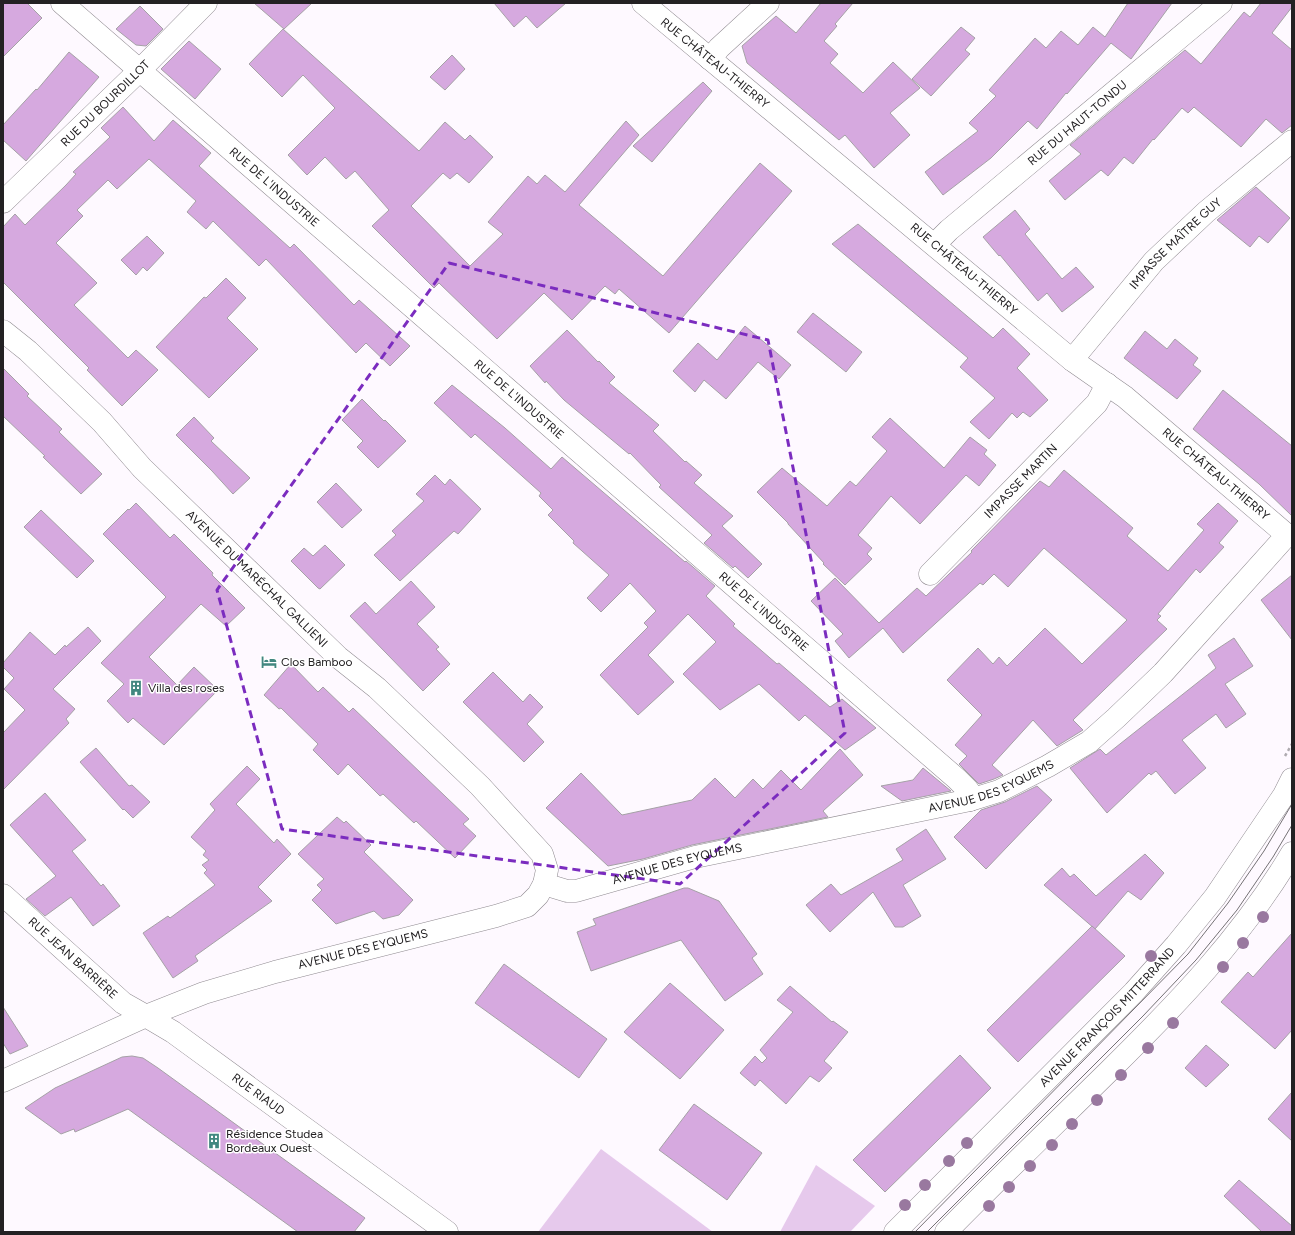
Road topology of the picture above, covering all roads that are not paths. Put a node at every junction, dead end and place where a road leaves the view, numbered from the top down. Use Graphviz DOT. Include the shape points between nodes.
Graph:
graph roads {
  1 [pos="62,3"];
  2 [pos="206,3"];
  3 [pos="643,3"];
  4 [pos="768,3"];
  5 [pos="1222,3"];
  6 [pos="710,59"];
  7 [pos="140,70"];
  8 [pos="1292,141"];
  9 [pos="3,202"];
  10 [pos="935,244"];
  11 [pos="3,331"];
  12 [pos="1072,360"];
  13 [pos="1107,384"];
  14 [pos="1287,534"];
  15 [pos="930,574"];
  16 [pos="1292,779"];
  17 [pos="970,800"];
  18 [pos="1292,853"];
  19 [pos="544,884"];
  20 [pos="3,895"];
  21 [pos="146,1016"];
  22 [pos="3,1080"];
  23 [pos="447,1232"];
  24 [pos="895,1232"];
  25 [pos="946,1232"];
  1 -- 7 [label="street, RUE DE L'INDUSTRIE"];
  2 -- 7 [label="street, RUE DU BOURDILLOT"];
  3 -- 6 [label="street, RUE CHÂTEAU-THIERRY"];
  4 -- 6 [label="street"];
  5 -- 10 [label="street, RUE DU HAUT-TONDU"];
  6 -- 10 [label="street, RUE CHÂTEAU-THIERRY"];
  7 -- 9 [label="street, RUE DU BOURDILLOT"];
  7 -- 17 [label="street, RUE DE L'INDUSTRIE" via="957,779 968,790"];
  8 -- 12 [label="street, IMPASSE MAÎTRE GUY" via="1206,212 1154,261"];
  10 -- 12 [label="street, RUE CHÂTEAU-THIERRY"];
  11 -- 19 [label="street, AVENUE DU MARÉCHAL GALLIENI" via="28,351 102,422 142,468 338,657 377,688 480,786 542,854 547,870"];
  12 -- 13 [label="street, RUE CHÂTEAU-THIERRY"];
  13 -- 14 [label="street, RUE CHÂTEAU-THIERRY"];
  13 -- 15 [label="street, IMPASSE MARTIN" via="1097,403"];
  14 -- 17 [label="street, AVENUE DES EYQUEMS" via="1163,673 1089,742 999,791"];
  16 -- 24 [label="street, AVENUE FRANÇOIS MITTERRAND" via="1284,795 1215,897 1176,946 1134,992"];
  17 -- 19 [label="street, AVENUE DES EYQUEMS" via="695,857 576,891"];
  18 -- 25 [label="street" via="1249,919 1206,971 1163,1018"];
  19 -- 21 [label="street, AVENUE DES EYQUEMS" via="527,906 275,972 204,993"];
  20 -- 21 [label="street, RUE JEAN BARRIÈRE" via="123,1003"];
  21 -- 22 [label="street, AVENUE DES EYQUEMS"];
  21 -- 23 [label="street, RUE RIAUD" via="173,1032"];
}
